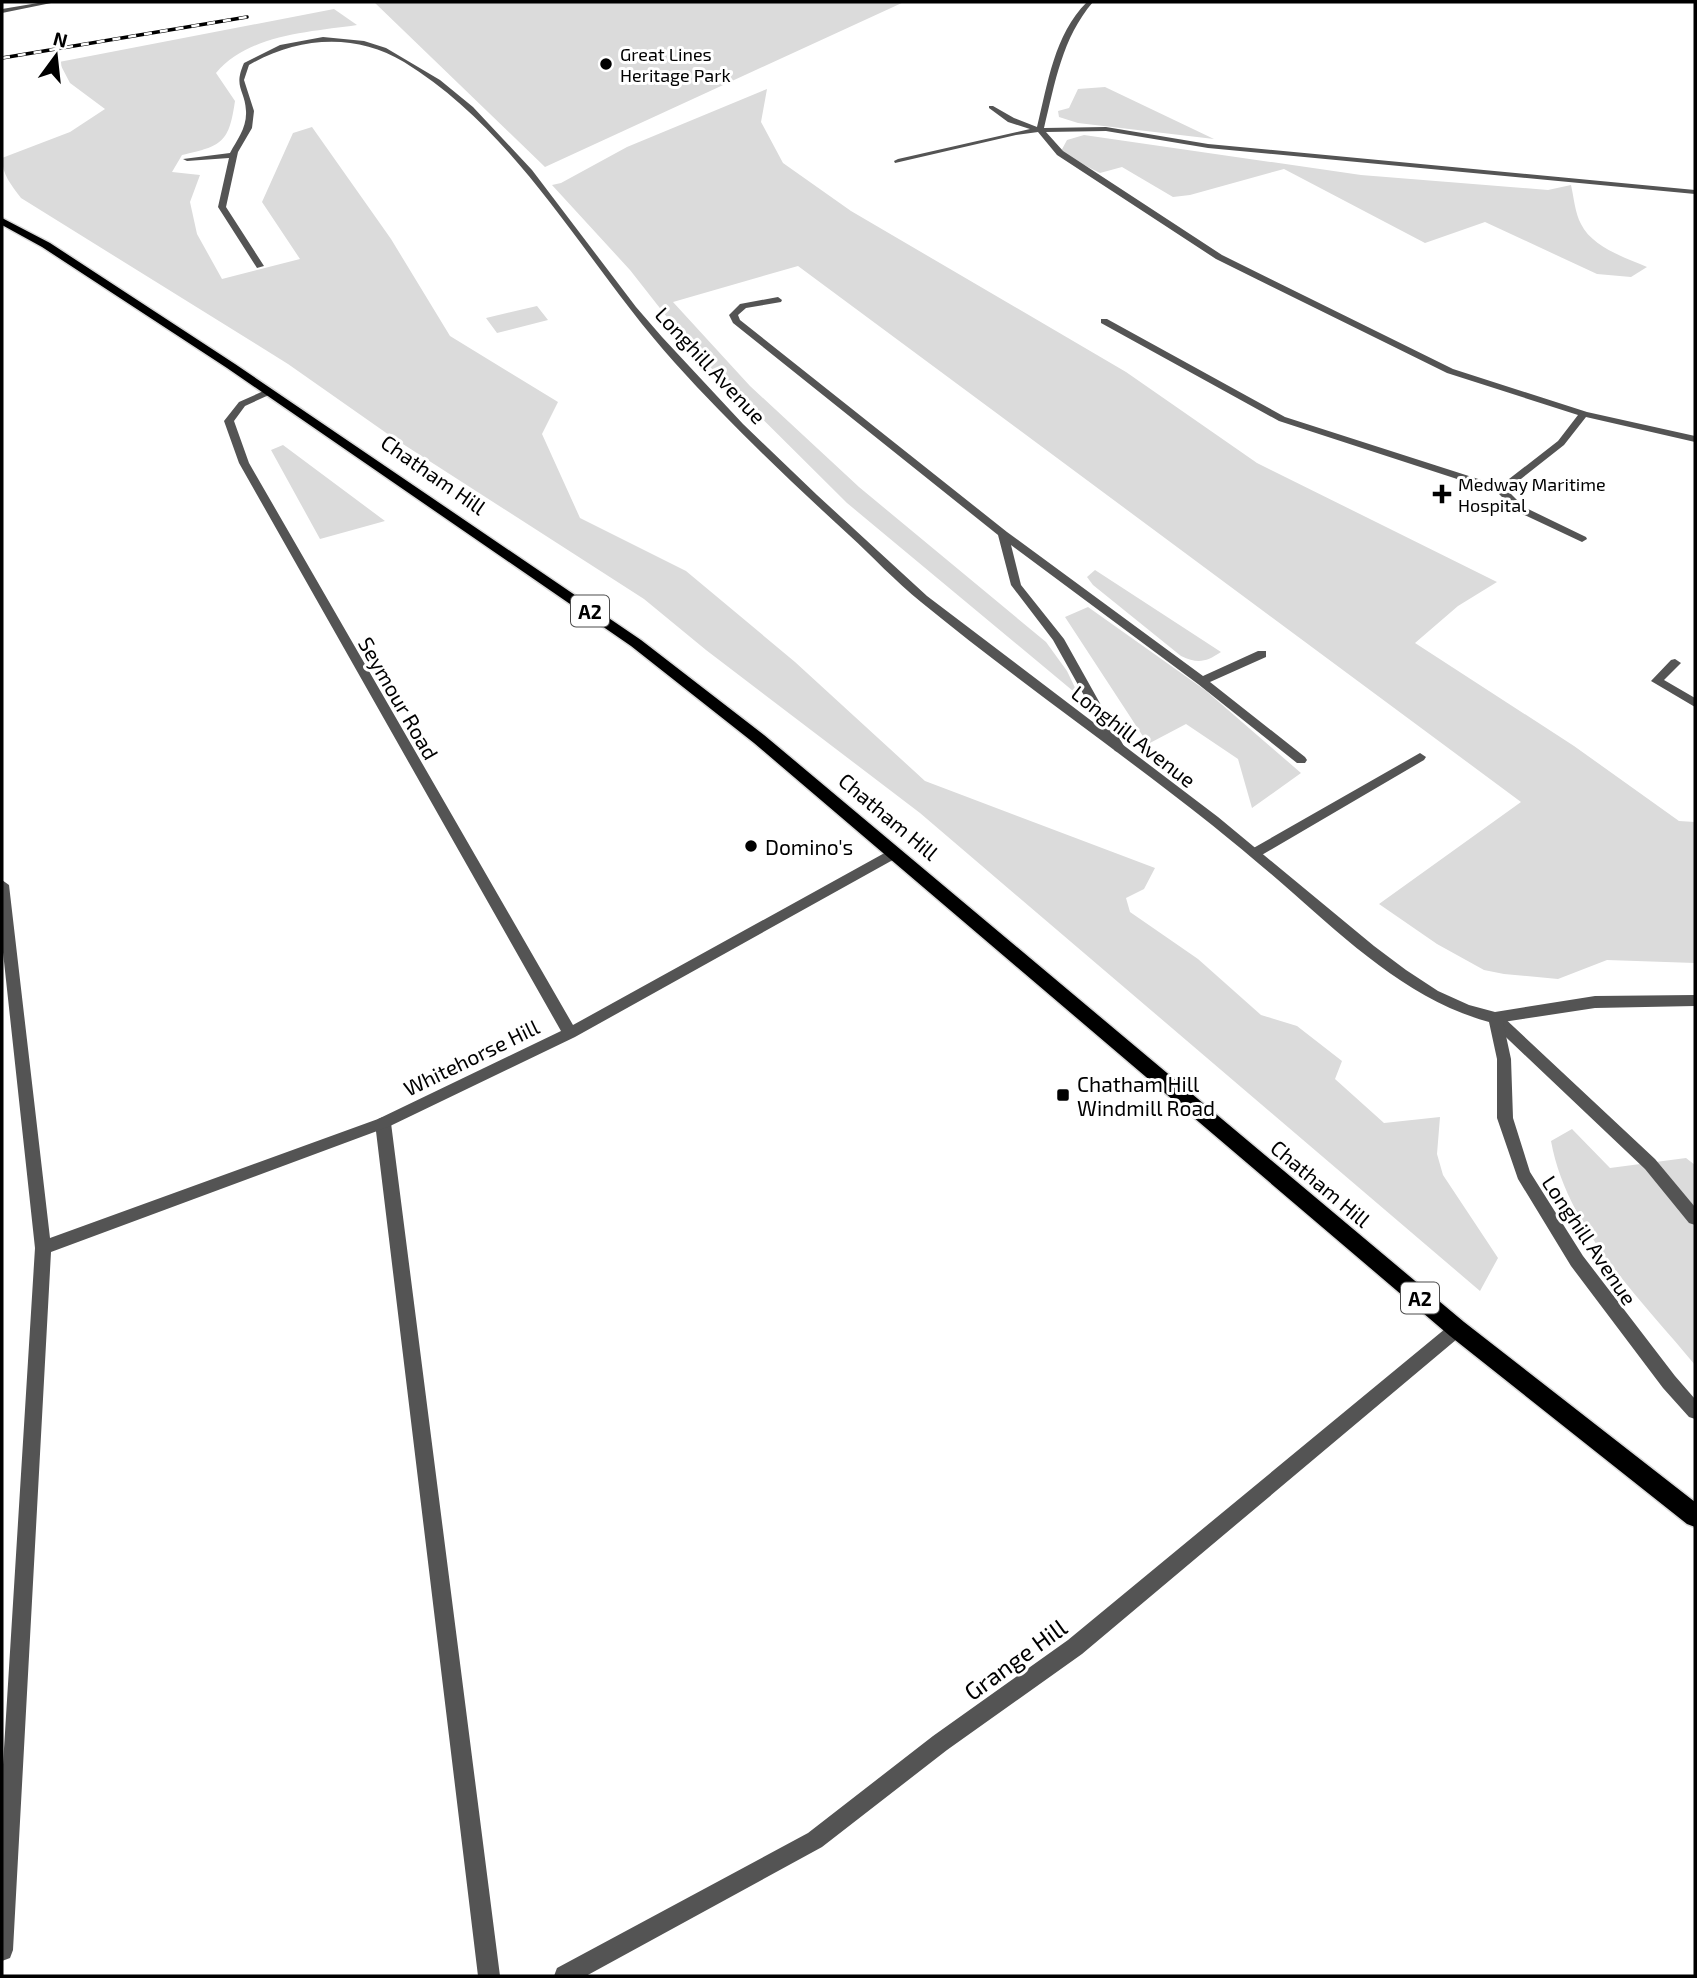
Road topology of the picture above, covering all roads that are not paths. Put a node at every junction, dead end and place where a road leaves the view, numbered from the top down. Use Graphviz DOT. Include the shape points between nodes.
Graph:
graph roads {
  1 [pos="49,2"];
  2 [pos="1090,2"];
  3 [pos="2,11"];
  4 [pos="991,107"];
  5 [pos="1040,130"];
  6 [pos="233,156"];
  7 [pos="187,159"];
  8 [pos="898,161"];
  9 [pos="1695,192"];
  10 [pos="2,221"];
  11 [pos="260,267"];
  12 [pos="778,300"];
  13 [pos="1104,321"];
  14 [pos="268,392"];
  15 [pos="1584,414"];
  16 [pos="1695,439"];
  17 [pos="1501,490"];
  18 [pos="1003,534"];
  19 [pos="1582,539"];
  20 [pos="1262,654"];
  21 [pos="1675,663"];
  22 [pos="1202,681"];
  23 [pos="1695,703"];
  24 [pos="1119,748"];
  25 [pos="1420,757"];
  26 [pos="1301,760"];
  27 [pos="895,853"];
  28 [pos="1255,853"];
  29 [pos="2,885"];
  30 [pos="1695,1000"];
  31 [pos="1495,1018"];
  32 [pos="570,1033"];
  33 [pos="383,1123"];
  34 [pos="1695,1218"];
  35 [pos="43,1248"];
  36 [pos="1457,1329"];
  37 [pos="1695,1411"];
  38 [pos="1695,1516"];
  39 [pos="2,1950"];
  40 [pos="489,1976"];
  41 [pos="565,1976"];
  1 -- 3 [label="street"];
  2 -- 5 [label="street" via="1081,11 1051,77"];
  4 -- 5 [label="street" via="1011,121"];
  5 -- 8 [label="street"];
  5 -- 9 [label="street" via="1106,129 1219,147"];
  5 -- 15 [label="street" via="1060,153 1219,257 1451,371"];
  6 -- 7 [label="street"];
  6 -- 11 [label="street" via="222,210"];
  6 -- 24 [label="street, Longhill Avenue" via="248,131 244,66 265,52 300,42 339,40 383,48 424,72 474,112 530,172 635,311 801,487 920,595"];
  10 -- 14 [label="main road, Chatham Hill / A2" via="115,289"];
  12 -- 18 [label="street" via="743,306 733,315"];
  13 -- 17 [label="street" via="1282,419"];
  14 -- 27 [label="main road, Chatham Hill / A2" via="636,643"];
  14 -- 32 [label="street, Seymour Road" via="242,404 229,421 244,463"];
  15 -- 16 [label="street"];
  15 -- 17 [label="street" via="1561,443"];
  17 -- 19 [label="street" via="1520,509"];
  18 -- 22 [label="street"];
  18 -- 24 [label="street" via="1016,584 1058,639"];
  20 -- 22 [label="street"];
  21 -- 23 [label="street" via="1657,681"];
  22 -- 26 [label="street"];
  24 -- 28 [label="street, Longhill Avenue"];
  25 -- 28 [label="street"];
  27 -- 32 [label="street, Whitehorse Hill"];
  27 -- 36 [label="main road, Chatham Hill / A2"];
  28 -- 31 [label="street, Longhill Avenue" via="1429,993 1460,1010"];
  29 -- 35 [label="street"];
  30 -- 31 [label="street" via="1595,1002"];
  31 -- 34 [label="street" via="1650,1164"];
  31 -- 37 [label="street, Longhill Avenue" via="1504,1059 1505,1118 1529,1184 1577,1261"];
  32 -- 33 [label="street, Whitehorse Hill"];
  33 -- 35 [label="street, Whitehorse Hill"];
  33 -- 40 [label="street"];
  35 -- 39 [label="street"];
  36 -- 38 [label="main road, Chatham Hill / A2"];
  36 -- 41 [label="street, Grange Hill" via="1075,1647 815,1840"];
}
